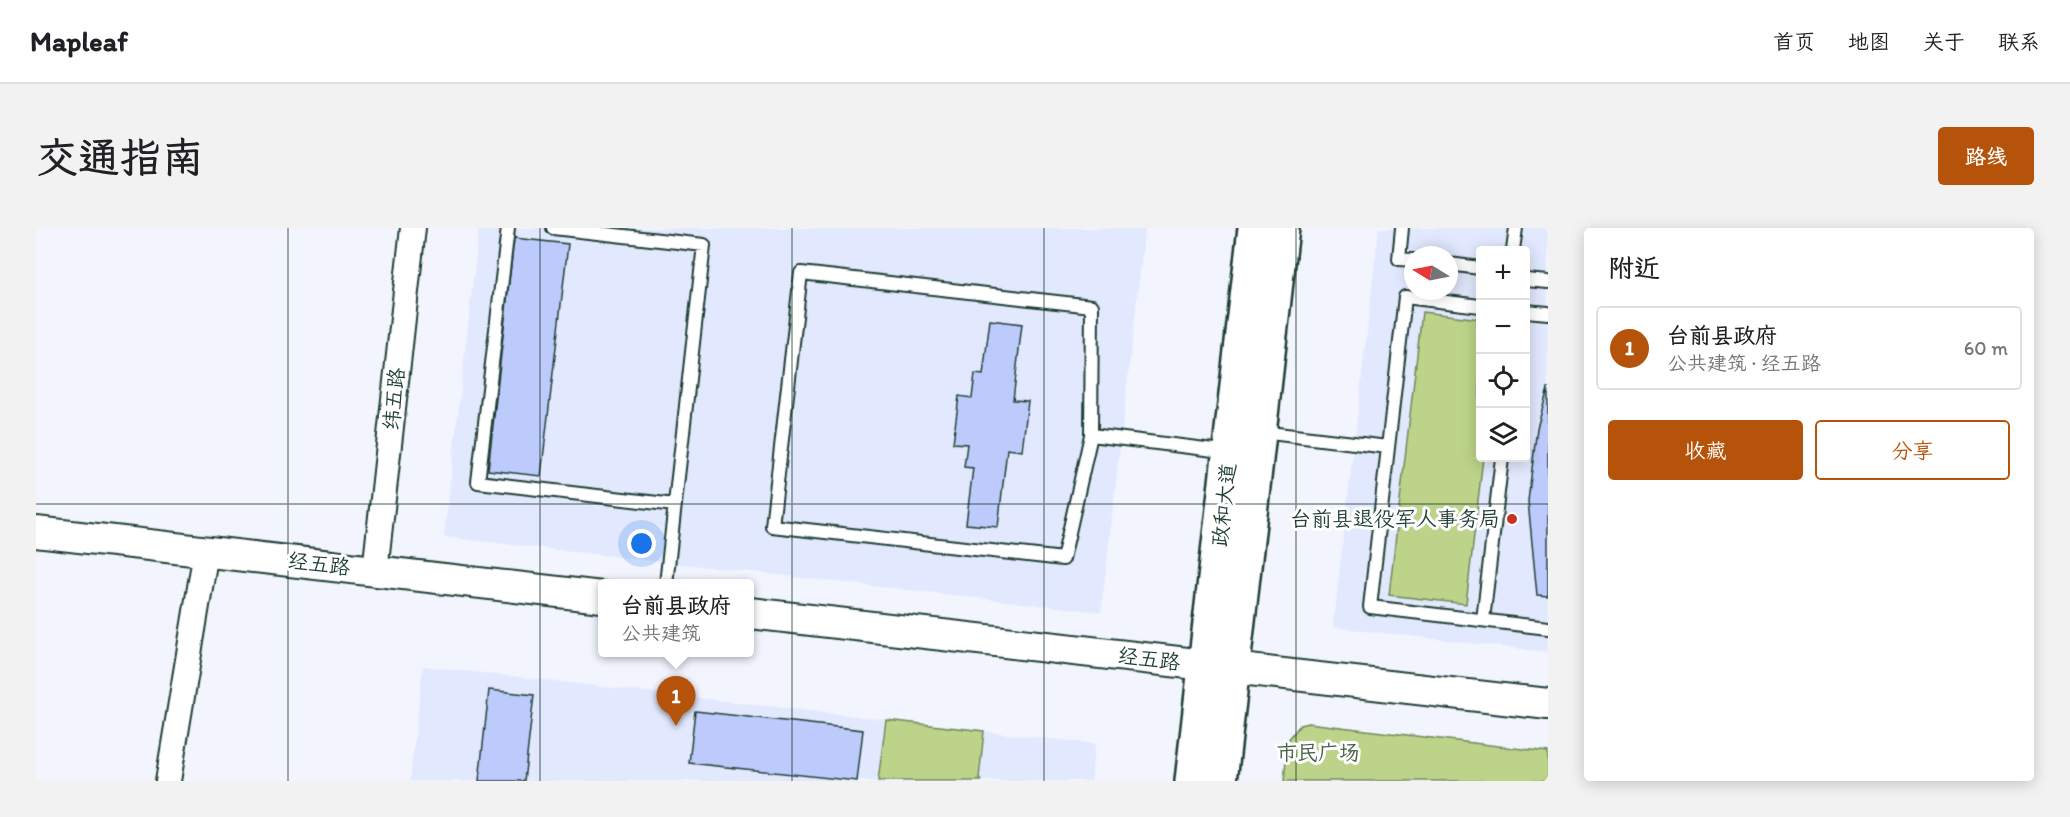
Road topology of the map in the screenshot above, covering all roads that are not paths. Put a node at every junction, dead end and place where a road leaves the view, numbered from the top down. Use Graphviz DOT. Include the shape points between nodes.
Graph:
graph roads {
  1 [pos="413,228"];
  2 [pos="508,228"];
  3 [pos="553,228"];
  4 [pos="1255,228"];
  5 [pos="1282,228"];
  6 [pos="1402,228"];
  7 [pos="1516,228"];
  8 [pos="1514,246"];
  9 [pos="1404,259"];
  10 [pos="1458,265"];
  11 [pos="1476,267"];
  12 [pos="1530,280"];
  13 [pos="1548,282"];
  14 [pos="1476,306"];
  15 [pos="1530,312"];
  16 [pos="1548,314"];
  17 [pos="1259,432"];
  18 [pos="1091,435"];
  19 [pos="1388,447"];
  20 [pos="1230,452"];
  21 [pos="1502,462"];
  22 [pos="675,505"];
  23 [pos="36,532"];
  24 [pos="206,551"];
  25 [pos="375,571"];
  26 [pos="667,579"];
  27 [pos="598,596"];
  28 [pos="754,613"];
  29 [pos="1483,620"];
  30 [pos="1548,628"];
  31 [pos="1219,667"];
  32 [pos="1548,704"];
  33 [pos="168,781"];
  34 [pos="1192,781"];
  35 [pos="1220,781"];
  1 -- 25 [label="street, 纬五路"];
  2 -- 22 [label="lane" via="478,482"];
  3 -- 22 [label="lane" via="705,245"];
  4 -- 20 [label="main road, 政和大道"];
  5 -- 17 [label="main road, 政和大道"];
  6 -- 9 [label="lane" via="1398,259"];
  7 -- 8 [label="lane"];
  10 -- 11 [label="lane"];
  12 -- 13 [label="lane"];
  14 -- 19 [label="lane" via="1405,297"];
  15 -- 16 [label="lane"];
  17 -- 19 [label="lane"];
  17 -- 31 [label="main road, 政和大道"];
  18 -- 18 [label="lane" via="1063,559 772,526 801,273 1092,306"];
  18 -- 20 [label="lane"];
  19 -- 29 [label="lane" via="1370,608"];
  20 -- 31 [label="main road, 政和大道"];
  21 -- 29 [label="lane"];
  22 -- 26 [label="lane"];
  23 -- 24 [label="street, 经五路"];
  24 -- 25 [label="street, 经五路"];
  24 -- 33 [label="street"];
  25 -- 27 [label="street, 经五路"];
  28 -- 31 [label="street, 经五路"];
  29 -- 30 [label="lane"];
  31 -- 32 [label="street, 经五路"];
  31 -- 34 [label="main road, 政和大道"];
  31 -- 35 [label="main road, 政和大道"];
}
